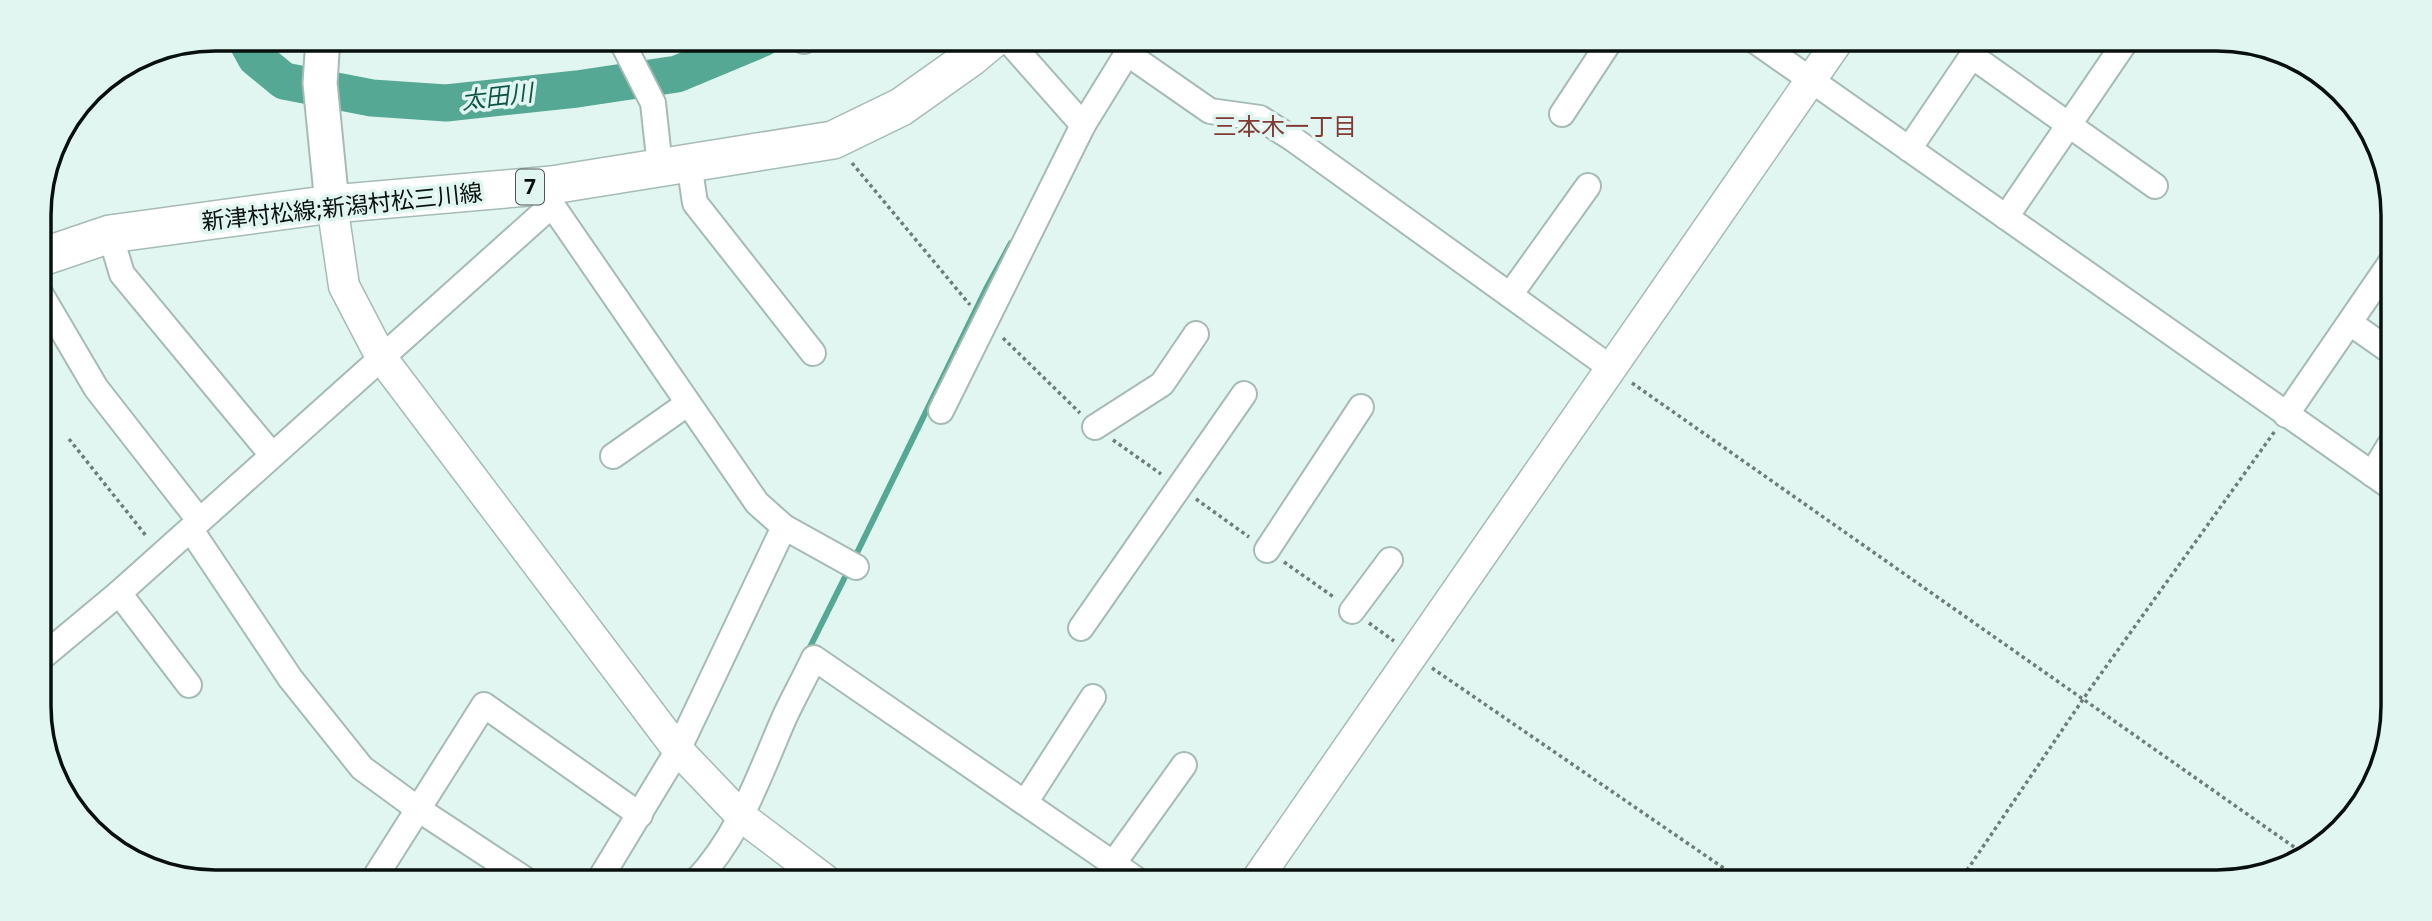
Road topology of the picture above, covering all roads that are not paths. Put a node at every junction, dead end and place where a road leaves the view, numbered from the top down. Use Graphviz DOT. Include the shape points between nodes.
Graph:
graph roads {
  1 [pos="322,51"];
  2 [pos="627,51"];
  3 [pos="978,51"];
  4 [pos="1018,51"];
  5 [pos="1129,51"];
  6 [pos="1138,51"];
  7 [pos="1603,51"];
  8 [pos="1770,51"];
  9 [pos="1831,51"];
  10 [pos="2119,51"];
  11 [pos="1811,80"];
  12 [pos="1562,114"];
  13 [pos="1083,125"];
  14 [pos="2068,125"];
  15 [pos="1909,149"];
  16 [pos="674,165"];
  17 [pos="1588,186"];
  18 [pos="2155,186"];
  19 [pos="552,195"];
  20 [pos="332,204"];
  21 [pos="2006,217"];
  22 [pos="110,234"];
  23 [pos="51,254"];
  24 [pos="2381,277"];
  25 [pos="1510,295"];
  26 [pos="51,311"];
  27 [pos="2350,323"];
  28 [pos="1196,334"];
  29 [pos="2381,345"];
  30 [pos="813,353"];
  31 [pos="382,358"];
  32 [pos="1611,368"];
  33 [pos="1244,394"];
  34 [pos="687,404"];
  35 [pos="1361,407"];
  36 [pos="942,411"];
  37 [pos="2286,415"];
  38 [pos="1095,427"];
  39 [pos="272,455"];
  40 [pos="613,456"];
  41 [pos="2380,479"];
  42 [pos="195,525"];
  43 [pos="784,527"];
  44 [pos="1267,550"];
  45 [pos="1390,560"];
  46 [pos="856,567"];
  47 [pos="119,593"];
  48 [pos="1353,611"];
  49 [pos="1081,628"];
  50 [pos="51,643"];
  51 [pos="189,685"];
  52 [pos="1093,697"];
  53 [pos="678,750"];
  54 [pos="1184,765"];
  55 [pos="1025,803"];
  56 [pos="418,809"];
  57 [pos="640,815"];
  58 [pos="742,817"];
  59 [pos="1114,864"];
  60 [pos="380,870"];
  61 [pos="510,870"];
  62 [pos="606,870"];
  63 [pos="706,870"];
  64 [pos="812,870"];
  65 [pos="1123,870"];
  66 [pos="1263,870"];
  1 -- 20 [label="main road" via="320,83"];
  2 -- 16 [label="street" via="653,103"];
  3 -- 16 [label="main road, 新津村松線;新潟村松三川線 / 7" via="901,107 833,140"];
  4 -- 13 [label="street"];
  5 -- 13 [label="street"];
  6 -- 25 [label="street" via="1210,111 1261,118 1304,146"];
  7 -- 12 [label="street"];
  8 -- 11 [label="street"];
  9 -- 11 [label="street"];
  10 -- 14 [label="street"];
  11 -- 15 [label="street"];
  11 -- 32 [label="street"];
  13 -- 36 [label="street"];
  14 -- 15 [label="street" via="1972,56"];
  14 -- 18 [label="street"];
  14 -- 21 [label="street"];
  15 -- 21 [label="street"];
  16 -- 19 [label="main road, 新津村松線;新潟村松三川線 / 7"];
  16 -- 30 [label="street" via="695,203"];
  17 -- 25 [label="street"];
  19 -- 20 [label="main road, 新津村松線;新潟村松三川線 / 7"];
  19 -- 31 [label="street"];
  19 -- 34 [label="street"];
  20 -- 22 [label="main road, 新津村松線;新潟村松三川線 / 7"];
  20 -- 31 [label="street" via="344,286"];
  21 -- 37 [label="street"];
  22 -- 23 [label="main road, 新津村松線;新潟村松三川線 / 7"];
  22 -- 39 [label="street" via="122,274"];
  24 -- 27 [label="street"];
  25 -- 32 [label="street"];
  26 -- 42 [label="street" via="96,388"];
  27 -- 29 [label="street"];
  27 -- 37 [label="street"];
  28 -- 38 [label="street" via="1162,384"];
  31 -- 39 [label="street"];
  31 -- 53 [label="street"];
  32 -- 66 [label="street"];
  33 -- 49 [label="street"];
  34 -- 40 [label="street"];
  34 -- 43 [label="street" via="757,503"];
  35 -- 44 [label="street"];
  37 -- 41 [label="street"];
  39 -- 42 [label="street"];
  42 -- 47 [label="street"];
  42 -- 56 [label="street" via="290,678 362,768"];
  43 -- 46 [label="street"];
  43 -- 53 [label="street"];
  45 -- 48 [label="street"];
  47 -- 50 [label="street"];
  47 -- 51 [label="street"];
  52 -- 55 [label="street"];
  53 -- 57 [label="street"];
  53 -- 58 [label="street"];
  54 -- 59 [label="street"];
  55 -- 58 [label="street" via="814,658"];
  55 -- 59 [label="street"];
  56 -- 57 [label="street" via="484,705"];
  56 -- 60 [label="street"];
  56 -- 61 [label="street"];
  57 -- 62 [label="street"];
  58 -- 63 [label="street"];
  58 -- 64 [label="street"];
  59 -- 65 [label="street"];
}
